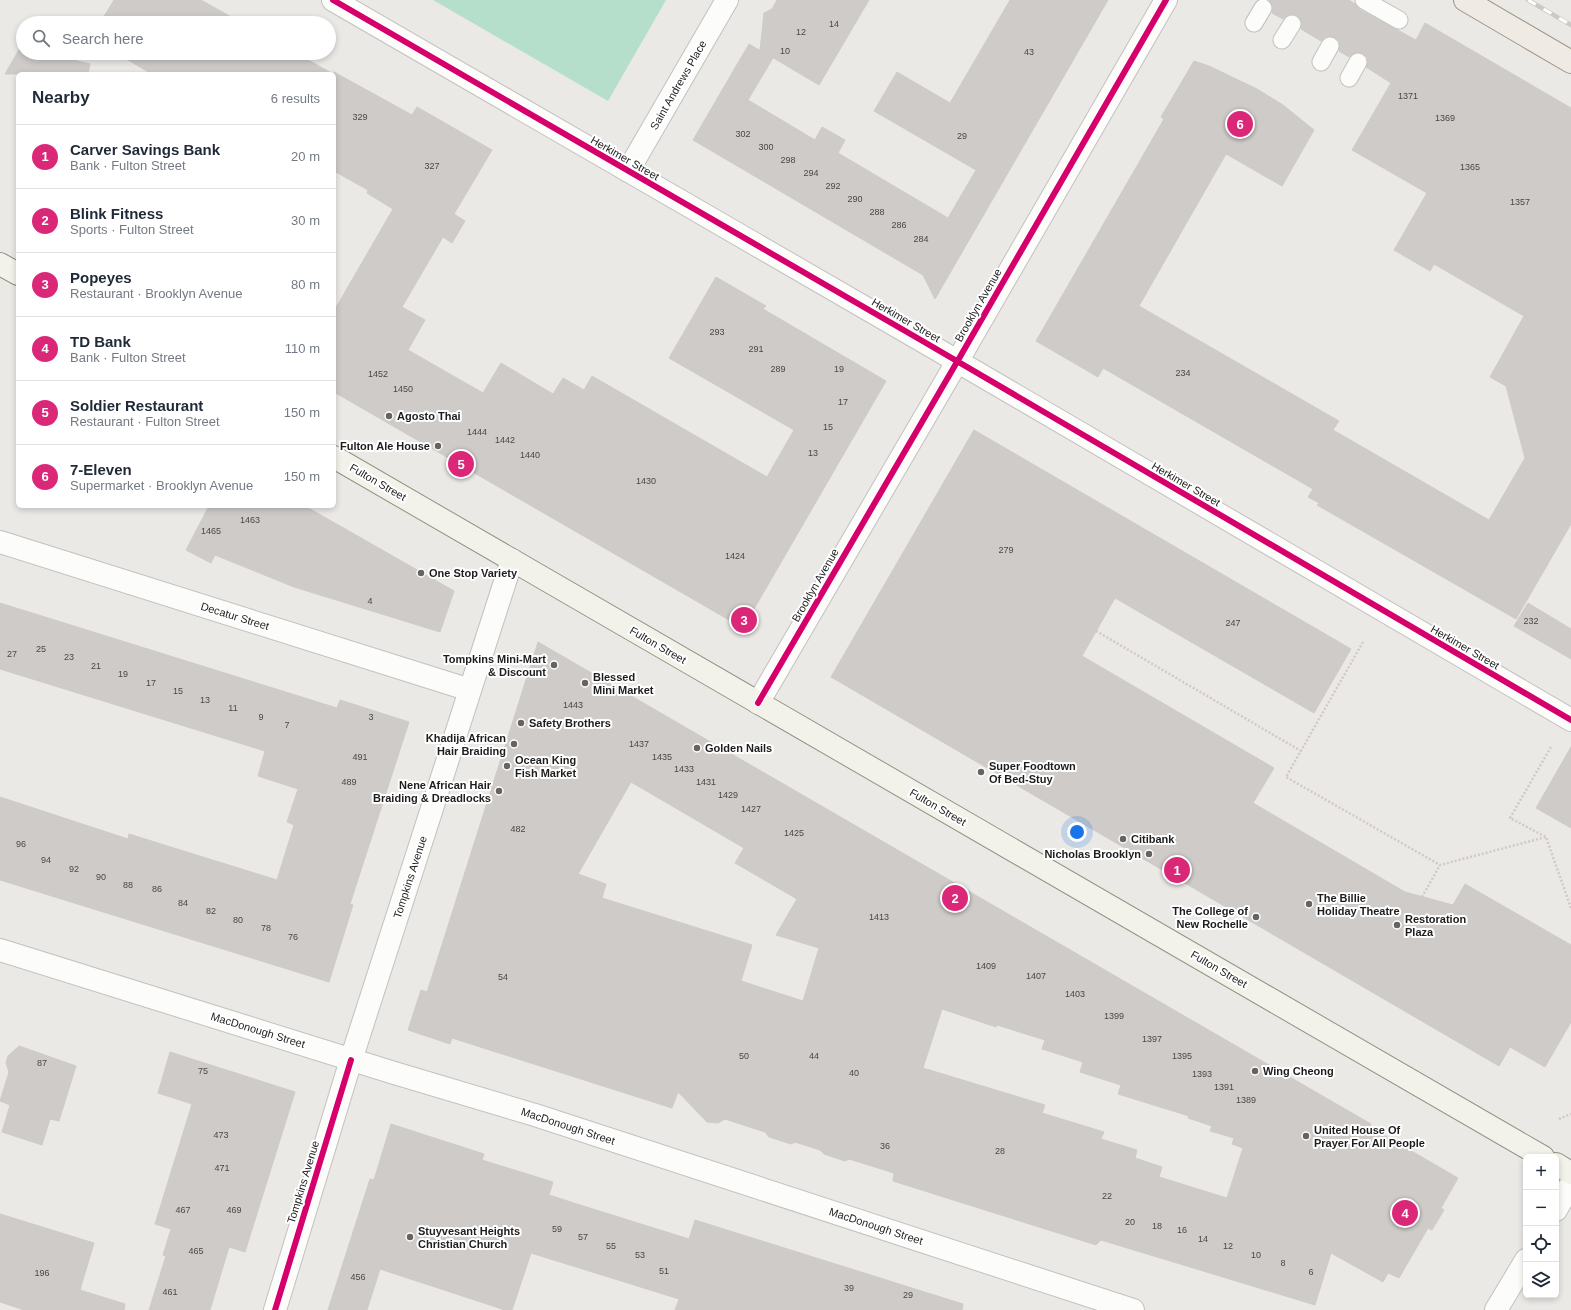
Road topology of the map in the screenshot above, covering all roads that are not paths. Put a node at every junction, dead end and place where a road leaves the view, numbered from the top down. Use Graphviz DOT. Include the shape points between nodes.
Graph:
graph roads {
  1 [pos="333,0"];
  2 [pos="727,0"];
  3 [pos="1166,0"];
  4 [pos="1465,0"];
  5 [pos="1359,1"];
  6 [pos="1263,8"];
  7 [pos="1389,17"];
  8 [pos="1254,23"];
  9 [pos="1292,24"];
  10 [pos="1282,40"];
  11 [pos="1330,46"];
  12 [pos="1321,62"];
  13 [pos="1358,62"];
  14 [pos="1571,62"];
  15 [pos="1349,78"];
  16 [pos="628,171"];
  17 [pos="0,264"];
  18 [pos="16,273"];
  19 [pos="957,362"];
  20 [pos="336,458"];
  21 [pos="0,542"];
  22 [pos="512,560"];
  23 [pos="470,690"];
  24 [pos="758,703"];
  25 [pos="1571,720"];
  26 [pos="0,950"];
  27 [pos="351,1060"];
  28 [pos="1538,1154"];
  29 [pos="1559,1166"];
  30 [pos="1571,1173"];
  31 [pos="1571,1184"];
  32 [pos="1559,1205"];
  33 [pos="1525,1262"];
  34 [pos="275,1310"];
  35 [pos="1133,1310"];
  36 [pos="1496,1310"];
  1 -- 16 [label="street, Herkimer Street"];
  2 -- 16 [label="street, Saint Andrews Place"];
  3 -- 19 [label="street, Brooklyn Avenue"];
  4 -- 14 [label="main road"];
  5 -- 7 [label="lane"];
  6 -- 8 [label="lane"];
  9 -- 10 [label="lane"];
  11 -- 12 [label="lane"];
  13 -- 15 [label="lane"];
  16 -- 19 [label="street, Herkimer Street"];
  17 -- 18 [label="main road"];
  19 -- 24 [label="street, Brooklyn Avenue"];
  19 -- 25 [label="street, Herkimer Street"];
  20 -- 22 [label="main road, Fulton Street"];
  21 -- 23 [label="street, Decatur Street"];
  22 -- 23 [label="street, Tompkins Avenue"];
  22 -- 24 [label="main road, Fulton Street"];
  23 -- 27 [label="street, Tompkins Avenue"];
  24 -- 28 [label="main road, Fulton Street"];
  26 -- 27 [label="street, MacDonough Street"];
  27 -- 34 [label="street, Tompkins Avenue"];
  27 -- 35 [label="street, MacDonough Street" via="535,1115"];
  29 -- 30 [label="main road"];
  31 -- 32 [label="street"];
  33 -- 36 [label="street"];
}
